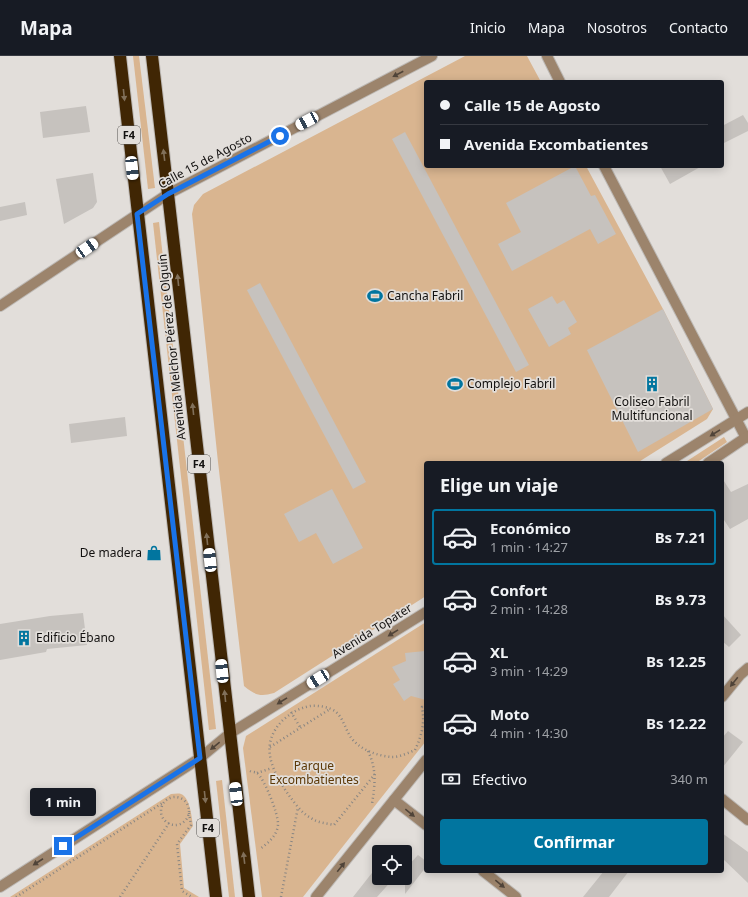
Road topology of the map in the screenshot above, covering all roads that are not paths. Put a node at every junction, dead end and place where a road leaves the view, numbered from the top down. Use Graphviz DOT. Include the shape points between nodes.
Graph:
graph roads {
  1 [pos="120,56"];
  2 [pos="152,56"];
  3 [pos="432,56"];
  4 [pos="547,56"];
  5 [pos="559,80"];
  6 [pos="605,168"];
  7 [pos="168,194"];
  8 [pos="137,214"];
  9 [pos="0,306"];
  10 [pos="748,412"];
  11 [pos="736,420"];
  12 [pos="747,437"];
  13 [pos="669,461"];
  14 [pos="711,461"];
  15 [pos="424,613"];
  16 [pos="748,668"];
  17 [pos="724,694"];
  18 [pos="229,734"];
  19 [pos="200,758"];
  20 [pos="424,762"];
  21 [pos="394,800"];
  22 [pos="724,801"];
  23 [pos="748,820"];
  24 [pos="424,823"];
  25 [pos="486,873"];
  26 [pos="0,887"];
  27 [pos="216,897"];
  28 [pos="249,897"];
  29 [pos="316,897"];
  30 [pos="516,897"];
  1 -- 8 [label="highway, Avenida Melchor Pérez de Olguín / F4, one-way"];
  7 -- 2 [label="highway, Avenida Melchor Pérez de Olguín / F4, one-way"];
  3 -- 7 [label="street, Calle 15 de Agosto, one-way"];
  4 -- 5 [label="street"];
  6 -- 11 [label="street"];
  7 -- 8 [label="street, Calle 15 de Agosto"];
  18 -- 7 [label="highway, Avenida Melchor Pérez de Olguín / F4, one-way"];
  8 -- 9 [label="street, Calle 15 de Agosto"];
  8 -- 19 [label="highway, Avenida Melchor Pérez de Olguín / F4"];
  10 -- 11 [label="street"];
  11 -- 12 [label="street"];
  11 -- 13 [label="street, one-way"];
  12 -- 14 [label="street"];
  15 -- 18 [label="street, Avenida Topater, one-way"];
  16 -- 17 [label="street, one-way"];
  18 -- 19 [label="street, Avenida Topater, one-way"];
  28 -- 18 [label="highway, Avenida Melchor Pérez de Olguín / F4, one-way"];
  19 -- 26 [label="street, Avenida Topater, one-way"];
  19 -- 27 [label="highway, Avenida Melchor Pérez de Olguín / F4, one-way"];
  20 -- 21 [label="street"];
  21 -- 24 [label="street, one-way"];
  29 -- 21 [label="street, one-way"];
  22 -- 23 [label="street"];
  25 -- 30 [label="street, one-way"];
}
